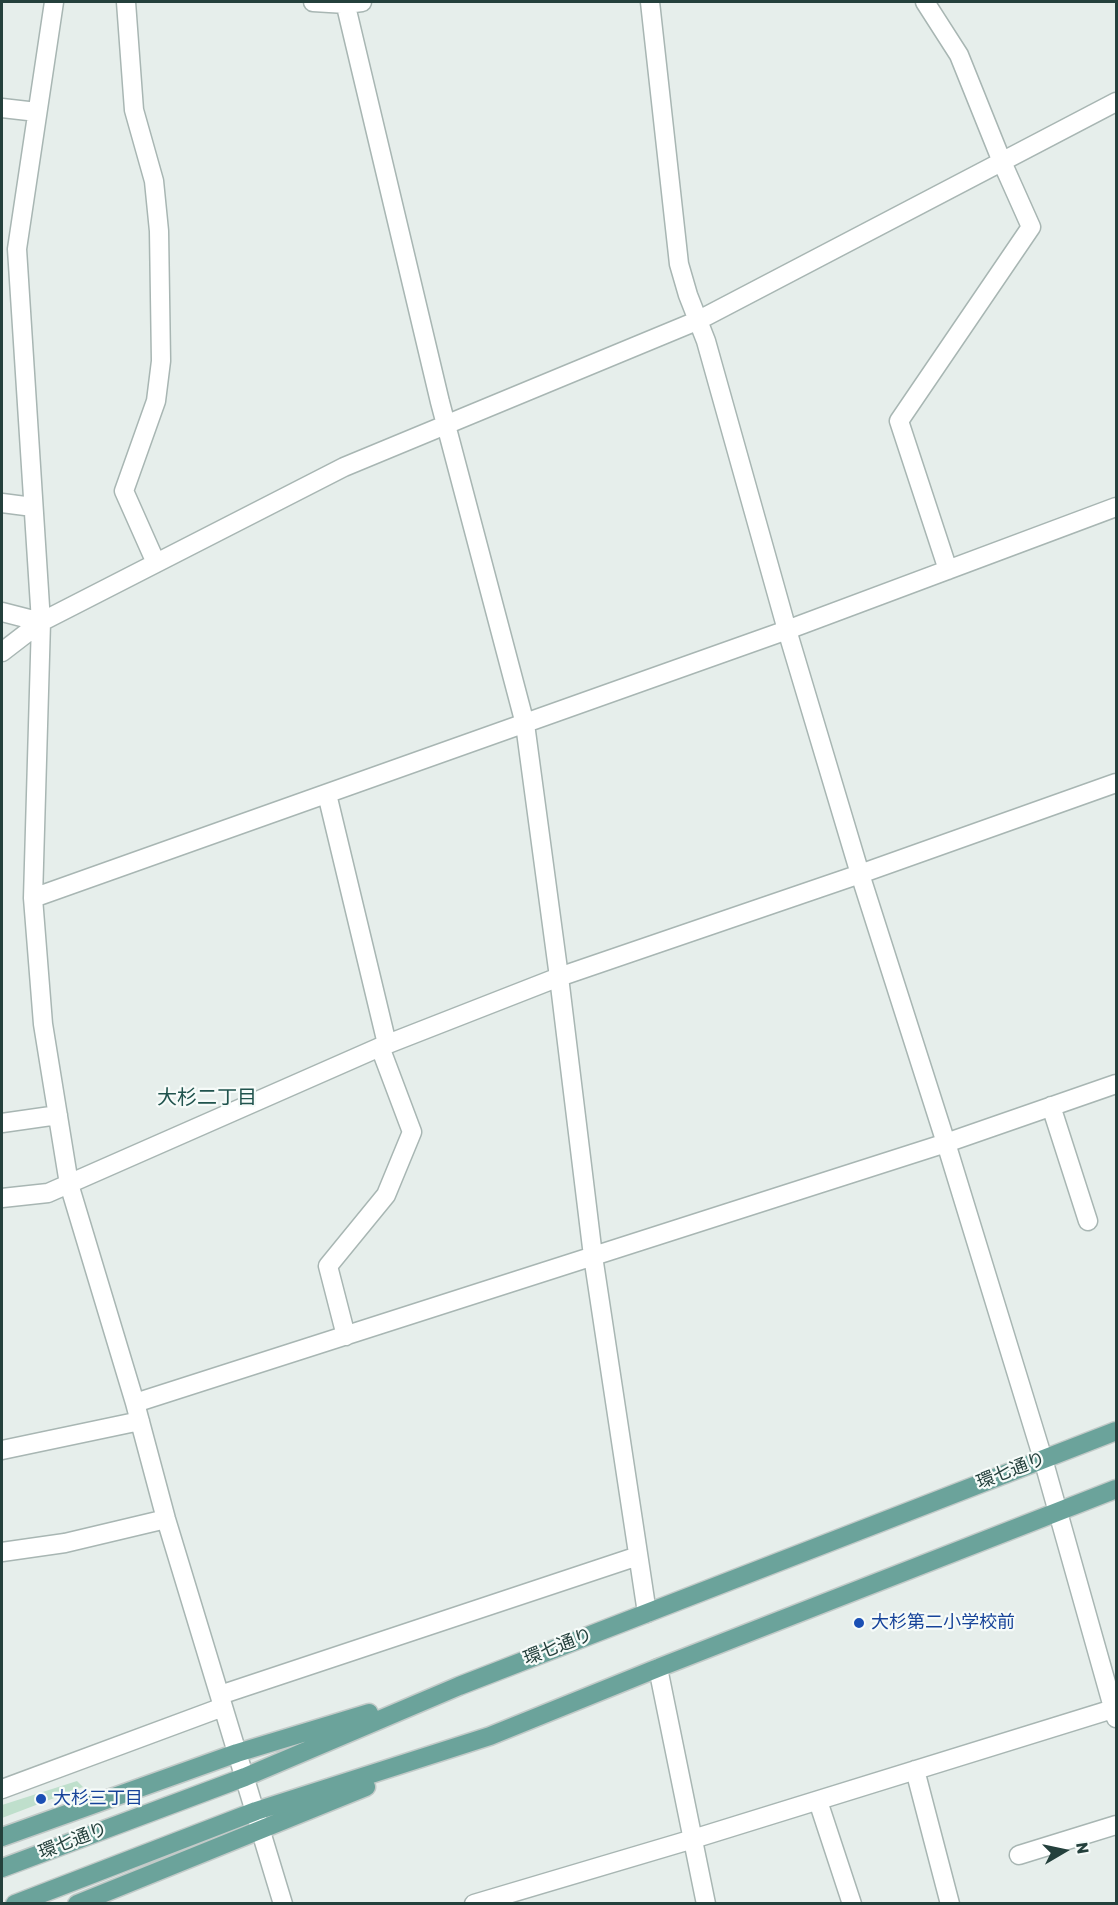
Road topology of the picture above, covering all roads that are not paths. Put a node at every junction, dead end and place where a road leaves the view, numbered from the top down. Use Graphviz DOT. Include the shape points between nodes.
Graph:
graph roads {
  1 [pos="54,2"];
  2 [pos="126,2"];
  3 [pos="313,2"];
  4 [pos="351,2"];
  5 [pos="650,2"];
  6 [pos="925,2"];
  7 [pos="1116,102"];
  8 [pos="2,108"];
  9 [pos="38,112"];
  10 [pos="1002,162"];
  11 [pos="699,320"];
  12 [pos="446,424"];
  13 [pos="2,503"];
  14 [pos="33,507"];
  15 [pos="1116,507"];
  16 [pos="156,562"];
  17 [pos="948,570"];
  18 [pos="2,612"];
  19 [pos="40,621"];
  20 [pos="788,630"];
  21 [pos="2,652"];
  22 [pos="525,724"];
  23 [pos="1116,783"];
  24 [pos="327,794"];
  25 [pos="860,874"];
  26 [pos="33,898"];
  27 [pos="559,976"];
  28 [pos="383,1046"];
  29 [pos="1116,1084"];
  30 [pos="1051,1106"];
  31 [pos="58,1115"];
  32 [pos="2,1123"];
  33 [pos="946,1143"];
  34 [pos="69,1184"];
  35 [pos="2,1198"];
  36 [pos="1088,1221"];
  37 [pos="593,1257"];
  38 [pos="346,1335"];
  39 [pos="137,1412"];
  40 [pos="1116,1431"];
  41 [pos="2,1450"];
  42 [pos="1042,1459"];
  43 [pos="1116,1489"];
  44 [pos="1058,1511"];
  45 [pos="166,1519"];
  46 [pos="2,1552"];
  47 [pos="638,1556"];
  48 [pos="647,1613"];
  49 [pos="658,1668"];
  50 [pos="459,1686"];
  51 [pos="221,1701"];
  52 [pos="1116,1712"];
  53 [pos="490,1736"];
  54 [pos="237,1753"];
  55 [pos="915,1770"];
  56 [pos="244,1777"];
  57 [pos="2,1789"];
  58 [pos="818,1801"];
  59 [pos="256,1811"];
  60 [pos="1116,1825"];
  61 [pos="261,1830"];
  62 [pos="2,1837"];
  63 [pos="693,1839"];
  64 [pos="1019,1855"];
  65 [pos="2,1868"];
  66 [pos="15,1904"];
  67 [pos="77,1904"];
  68 [pos="283,1904"];
  69 [pos="474,1904"];
  70 [pos="706,1904"];
  71 [pos="852,1904"];
  72 [pos="950,1904"];
  1 -- 9 [label="street"];
  2 -- 16 [label="street" via="134,110 154,181 159,231 161,361 156,401 124,491"];
  3 -- 4 [label="street"];
  4 -- 12 [label="street"];
  5 -- 11 [label="street" via="679,264"];
  6 -- 10 [label="street" via="959,55"];
  7 -- 10 [label="street"];
  8 -- 9 [label="street"];
  9 -- 14 [label="street" via="17,249"];
  10 -- 11 [label="street"];
  10 -- 17 [label="street" via="1031,227 899,421"];
  11 -- 12 [label="street"];
  11 -- 20 [label="street"];
  12 -- 16 [label="street" via="344,466"];
  12 -- 22 [label="street"];
  13 -- 14 [label="street"];
  14 -- 19 [label="street"];
  15 -- 17 [label="street"];
  16 -- 19 [label="street"];
  17 -- 20 [label="street"];
  18 -- 19 [label="street"];
  19 -- 21 [label="street"];
  19 -- 26 [label="street"];
  20 -- 22 [label="street"];
  20 -- 25 [label="street"];
  22 -- 24 [label="street"];
  22 -- 27 [label="street"];
  23 -- 25 [label="street"];
  24 -- 26 [label="street"];
  24 -- 28 [label="street"];
  25 -- 27 [label="street"];
  25 -- 33 [label="street"];
  26 -- 31 [label="street" via="43,1024"];
  27 -- 28 [label="street"];
  27 -- 37 [label="street"];
  28 -- 34 [label="street"];
  28 -- 38 [label="street" via="412,1132 386,1195 328,1266"];
  29 -- 30 [label="street"];
  30 -- 33 [label="street"];
  30 -- 36 [label="street"];
  31 -- 32 [label="street"];
  31 -- 34 [label="street"];
  33 -- 37 [label="street"];
  33 -- 42 [label="street"];
  34 -- 35 [label="street" via="48,1193"];
  34 -- 39 [label="street"];
  37 -- 38 [label="street"];
  37 -- 47 [label="street"];
  38 -- 39 [label="street"];
  39 -- 41 [label="street"];
  39 -- 45 [label="street"];
  40 -- 42 [label="main road, 環七通り"];
  42 -- 44 [label="street"];
  42 -- 48 [label="main road, 環七通り"];
  43 -- 44 [label="main road, 環七通り"];
  44 -- 49 [label="main road, 環七通り"];
  44 -- 52 [label="street"];
  45 -- 46 [label="street" via="65,1544"];
  45 -- 51 [label="street"];
  47 -- 48 [label="street"];
  47 -- 51 [label="street"];
  48 -- 50 [label="main road, 環七通り"];
  49 -- 53 [label="main road, 環七通り"];
  49 -- 63 [label="street"];
  50 -- 54 [label="main road"];
  50 -- 56 [label="main road, 環七通り"];
  51 -- 54 [label="street"];
  51 -- 57 [label="street"];
  52 -- 55 [label="street"];
  53 -- 59 [label="main road, 環七通り"];
  53 -- 61 [label="main road"];
  54 -- 56 [label="street"];
  54 -- 62 [label="main road"];
  55 -- 58 [label="street"];
  55 -- 72 [label="street"];
  56 -- 59 [label="street"];
  56 -- 65 [label="main road, 環七通り"];
  58 -- 63 [label="street"];
  58 -- 71 [label="street"];
  59 -- 61 [label="street"];
  59 -- 66 [label="main road, 環七通り"];
  60 -- 64 [label="street"];
  61 -- 67 [label="main road"];
  61 -- 68 [label="street"];
  63 -- 69 [label="street"];
  63 -- 70 [label="street"];
}
